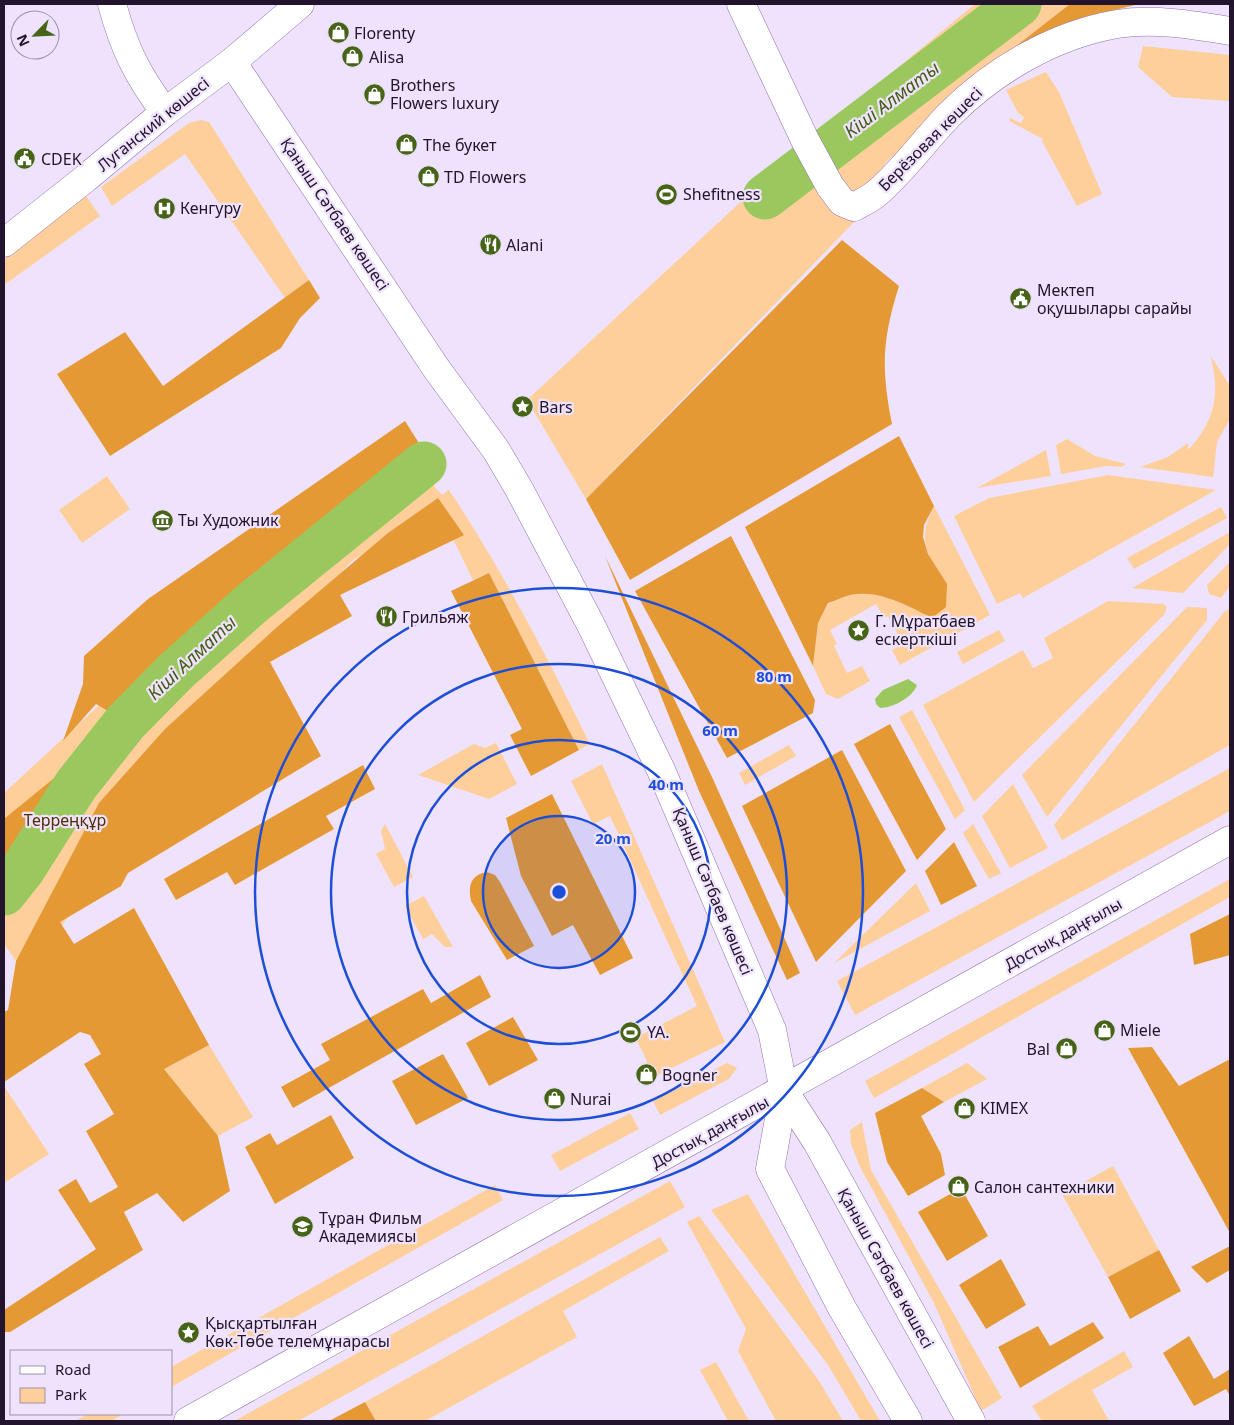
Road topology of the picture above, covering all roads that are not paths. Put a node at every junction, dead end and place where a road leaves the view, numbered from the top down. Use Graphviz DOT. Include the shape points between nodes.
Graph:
graph roads {
  1 [pos="112,4"];
  2 [pos="300,4"];
  3 [pos="742,4"];
  4 [pos="1230,31"];
  5 [pos="232,62"];
  6 [pos="165,112"];
  7 [pos="4,243"];
  8 [pos="1230,840"];
  9 [pos="784,1091"];
  10 [pos="188,1421"];
  11 [pos="908,1421"];
  12 [pos="970,1421"];
  1 -- 6 [label="street" via="123,42 143,83"];
  2 -- 5 [label="street, Луганский көшесі"];
  3 -- 4 [label="street, Берёзовая көшесі" via="830,186 842,202 854,207 876,194 950,114 990,79 1017,61 1088,31 1118,24 1156,22"];
  5 -- 6 [label="street, Луганский көшесі"];
  5 -- 9 [label="street, Қаныш Сәтбаев көшесі" via="436,368 486,456 543,537 591,625 661,770 772,1030"];
  6 -- 7 [label="street, Луганский көшесі"];
  8 -- 9 [label="street, Достық даңғылы"];
  9 -- 10 [label="street, Достық даңғылы"];
  9 -- 11 [label="street, Қаныш Сәтбаев көшесі" via="770,1169 842,1308"];
  9 -- 12 [label="street, Қаныш Сәтбаев көшесі" via="817,1142"];
}
